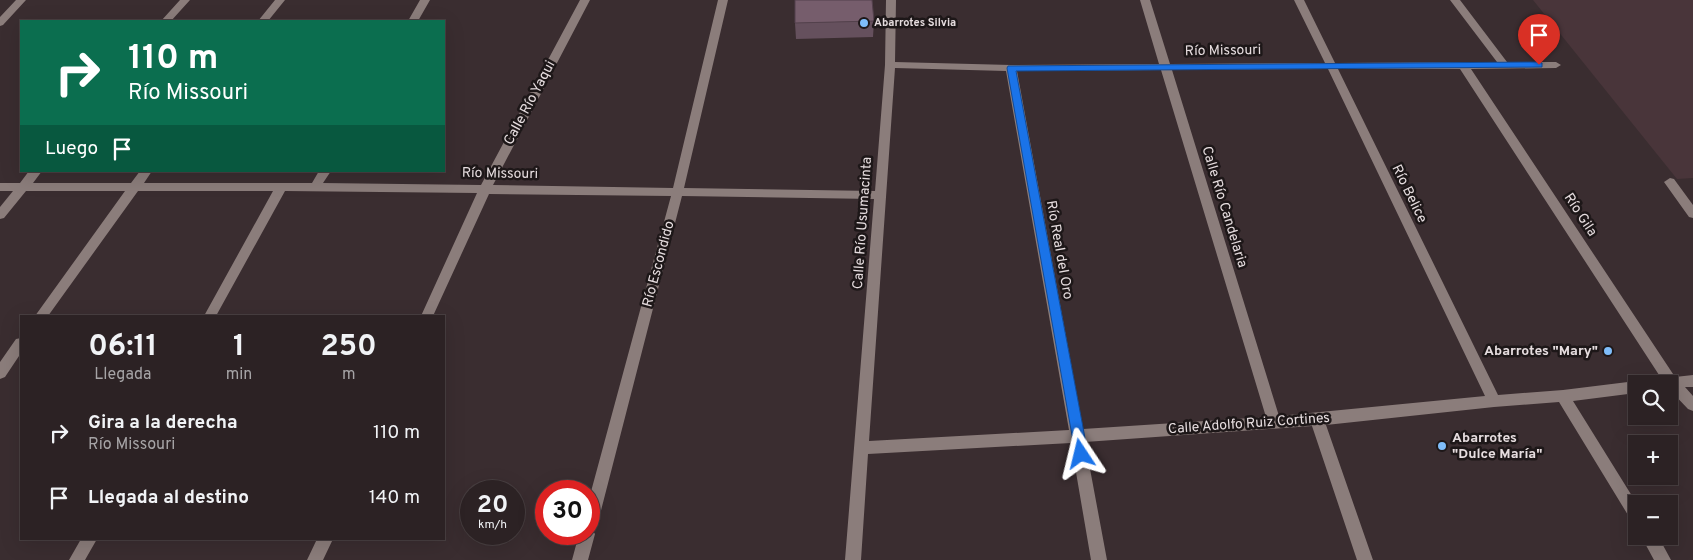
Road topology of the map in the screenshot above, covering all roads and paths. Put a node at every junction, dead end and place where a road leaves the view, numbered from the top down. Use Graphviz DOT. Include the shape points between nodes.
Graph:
graph roads {
  1 [pos="21,0"];
  2 [pos="185,0"];
  3 [pos="280,0"];
  4 [pos="425,0"];
  5 [pos="585,0"];
  6 [pos="723,0"];
  7 [pos="891,0"];
  8 [pos="1145,0"];
  9 [pos="1299,0"];
  10 [pos="1455,0"];
  11 [pos="167,20"];
  12 [pos="264,20"];
  13 [pos="414,20"];
  14 [pos="0,23"];
  15 [pos="1556,64"];
  16 [pos="890,65"];
  17 [pos="1329,65"];
  18 [pos="1463,65"];
  19 [pos="1504,65"];
  20 [pos="1166,67"];
  21 [pos="1011,68"];
  22 [pos="35,172"];
  23 [pos="145,172"];
  24 [pos="324,172"];
  25 [pos="1670,182"];
  26 [pos="0,187"];
  27 [pos="281,187"];
  28 [pos="316,187"];
  29 [pos="22,188"];
  30 [pos="133,188"];
  31 [pos="485,189"];
  32 [pos="678,192"];
  33 [pos="880,195"];
  34 [pos="1693,214"];
  35 [pos="0,215"];
  36 [pos="42,315"];
  37 [pos="211,315"];
  38 [pos="427,315"];
  39 [pos="20,344"];
  40 [pos="0,373"];
  41 [pos="1659,375"];
  42 [pos="1693,381"];
  43 [pos="1678,382"];
  44 [pos="1628,387"];
  45 [pos="1678,394"];
  46 [pos="1563,396"];
  47 [pos="1494,400"];
  48 [pos="1693,405"];
  49 [pos="1317,420"];
  50 [pos="1274,422"];
  51 [pos="1078,436"];
  52 [pos="861,448"];
  53 [pos="600,485"];
  54 [pos="1628,502"];
  55 [pos="87,540"];
  56 [pos="325,540"];
  57 [pos="584,545"];
  58 [pos="1655,545"];
  59 [pos="77,560"];
  60 [pos="315,560"];
  61 [pos="580,560"];
  62 [pos="852,560"];
  63 [pos="1099,560"];
  64 [pos="1365,560"];
  65 [pos="1664,560"];
  1 -- 14 [label="street"];
  2 -- 11 [label="street"];
  3 -- 12 [label="street"];
  4 -- 13 [label="street"];
  5 -- 31 [label="street, Calle Río Yaqui"];
  6 -- 32 [label="street, Río Escondido"];
  7 -- 16 [label="street, Calle Río Usumacinta"];
  8 -- 20 [label="street, Calle Río Candelaria"];
  9 -- 17 [label="street, Río Belice"];
  10 -- 19 [label="street"];
  15 -- 19 [label="street, Río Missouri"];
  16 -- 21 [label="street, Río Missouri"];
  16 -- 33 [label="street, Calle Río Usumacinta"];
  17 -- 18 [label="street, Río Missouri"];
  17 -- 20 [label="street, Río Missouri"];
  17 -- 47 [label="street, Río Belice"];
  18 -- 19 [label="street, Río Missouri"];
  18 -- 41 [label="street, Río Gila"];
  20 -- 21 [label="street, Río Missouri"];
  20 -- 50 [label="street, Calle Río Candelaria"];
  21 -- 51 [label="street, Río Real del Oro"];
  22 -- 29 [label="street"];
  23 -- 30 [label="street"];
  24 -- 28 [label="street"];
  25 -- 34 [label="street"];
  26 -- 29 [label="street, Río Missouri"];
  27 -- 28 [label="street, Río Missouri"];
  27 -- 30 [label="street, Río Missouri"];
  27 -- 37 [label="street"];
  28 -- 31 [label="street, Río Missouri"];
  29 -- 30 [label="street, Río Missouri"];
  29 -- 35 [label="street"];
  30 -- 36 [label="street"];
  31 -- 32 [label="street, Río Missouri"];
  31 -- 38 [label="street, Calle Río Yaqui"];
  32 -- 33 [label="street, Río Missouri"];
  32 -- 53 [label="street, Río Escondido"];
  33 -- 52 [label="street, Calle Río Usumacinta"];
  39 -- 40 [label="street"];
  42 -- 43 [label="street"];
  44 -- 46 [label="street, Calle Adolfo Ruiz Cortines"];
  45 -- 48 [label="street, Río Gila"];
  46 -- 47 [label="street, Calle Adolfo Ruiz Cortines"];
  46 -- 54 [label="street"];
  47 -- 49 [label="street, Calle Adolfo Ruiz Cortines"];
  49 -- 50 [label="street, Calle Adolfo Ruiz Cortines"];
  49 -- 64 [label="street"];
  50 -- 51 [label="street, Calle Adolfo Ruiz Cortines"];
  51 -- 52 [label="street, Calle Adolfo Ruiz Cortines"];
  51 -- 63 [label="street, Río Real del Oro"];
  52 -- 62 [label="street, Calle Río Usumacinta"];
  55 -- 59 [label="street"];
  56 -- 60 [label="street"];
  57 -- 61 [label="street"];
  58 -- 65 [label="street"];
}
